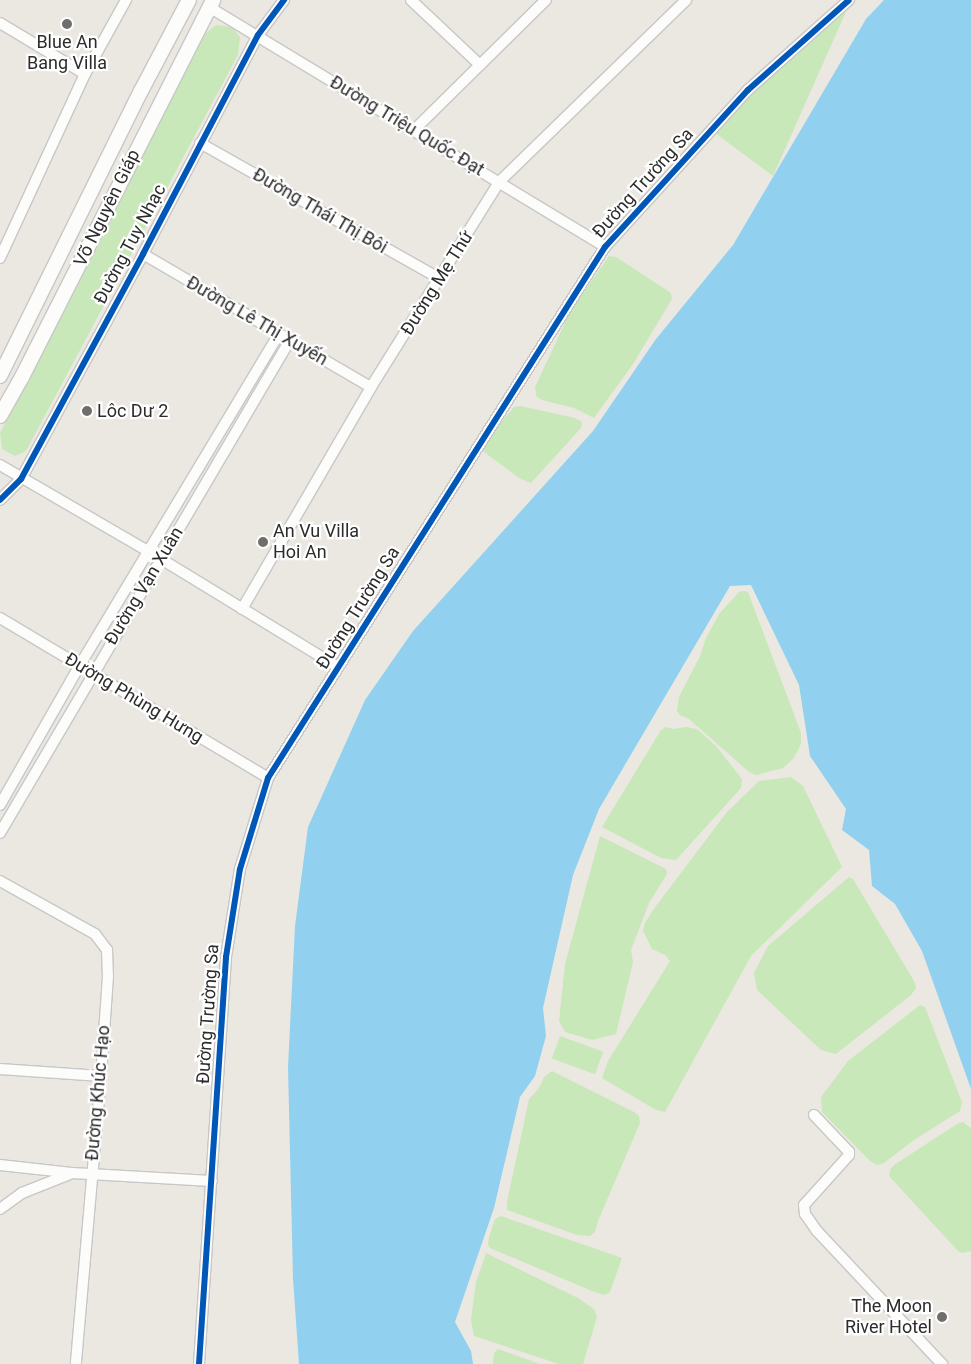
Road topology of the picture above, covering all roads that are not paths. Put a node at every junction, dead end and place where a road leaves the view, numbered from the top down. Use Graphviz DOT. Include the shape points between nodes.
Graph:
graph roads {
  1 [pos="126,0"];
  2 [pos="189,0"];
  3 [pos="284,0"];
  4 [pos="411,0"];
  5 [pos="686,0"];
  6 [pos="849,0"];
  7 [pos="207,2"];
  8 [pos="540,2"];
  9 [pos="0,23"];
  10 [pos="258,35"];
  11 [pos="480,65"];
  12 [pos="85,74"];
  13 [pos="414,130"];
  14 [pos="200,143"];
  15 [pos="499,182"];
  16 [pos="4,238"];
  17 [pos="604,247"];
  18 [pos="143,254"];
  19 [pos="0,258"];
  20 [pos="440,279"];
  21 [pos="279,334"];
  22 [pos="290,340"];
  23 [pos="0,376"];
  24 [pos="371,387"];
  25 [pos="0,416"];
  26 [pos="0,465"];
  27 [pos="21,479"];
  28 [pos="0,500"];
  29 [pos="148,551"];
  30 [pos="160,559"];
  31 [pos="242,609"];
  32 [pos="1,620"];
  33 [pos="80,665"];
  34 [pos="338,667"];
  35 [pos="92,673"];
  36 [pos="268,778"];
  37 [pos="0,805"];
  38 [pos="0,833"];
  39 [pos="0,881"];
  40 [pos="0,1068"];
  41 [pos="101,1076"];
  42 [pos="814,1115"];
  43 [pos="0,1165"];
  44 [pos="72,1173"];
  45 [pos="92,1173"];
  46 [pos="212,1181"];
  47 [pos="0,1209"];
  48 [pos="76,1364"];
  49 [pos="199,1364"];
  50 [pos="942,1364"];
  1 -- 12 [label="street"];
  2 -- 23 [label="main road, Võ Nguyên Giáp"];
  3 -- 10 [label="street, Đường Tuy Nhạc"];
  4 -- 11 [label="street"];
  5 -- 15 [label="street, Đường Mẹ Thứ"];
  6 -- 17 [label="street, Đường Trường Sa" via="748,90"];
  7 -- 10 [label="street, Đường Triệu Quốc Đạt"];
  7 -- 25 [label="main road, Võ Nguyên Giáp"];
  8 -- 11 [label="street"];
  9 -- 12 [label="street"];
  10 -- 13 [label="street, Đường Triệu Quốc Đạt"];
  10 -- 14 [label="street, Đường Tuy Nhạc"];
  11 -- 13 [label="street"];
  12 -- 16 [label="street"];
  13 -- 15 [label="street, Đường Triệu Quốc Đạt"];
  14 -- 18 [label="street, Đường Tuy Nhạc"];
  14 -- 20 [label="street, Đường Thái Thị Bôi"];
  15 -- 17 [label="street, Đường Triệu Quốc Đạt"];
  15 -- 20 [label="street, Đường Mẹ Thứ"];
  16 -- 19 [label="street"];
  17 -- 34 [label="street, Đường Trường Sa"];
  18 -- 21 [label="street, Đường Lê Thị Xuyến"];
  18 -- 27 [label="street, Đường Tuy Nhạc"];
  20 -- 24 [label="street, Đường Mẹ Thứ"];
  21 -- 22 [label="street, Đường Lê Thị Xuyến"];
  21 -- 29 [label="street, Đường Vạn Xuân"];
  22 -- 24 [label="street, Đường Lê Thị Xuyến"];
  22 -- 30 [label="street, Đường Vạn Xuân"];
  24 -- 31 [label="street, Đường Mẹ Thứ"];
  26 -- 27 [label="street"];
  27 -- 28 [label="street, Đường Tuy Nhạc"];
  27 -- 29 [label="street"];
  29 -- 30 [label="street"];
  29 -- 33 [label="street, Đường Vạn Xuân"];
  30 -- 31 [label="street"];
  30 -- 35 [label="street, Đường Vạn Xuân"];
  31 -- 34 [label="street"];
  32 -- 33 [label="street, Đường Phùng Hưng"];
  33 -- 35 [label="street, Đường Phùng Hưng"];
  33 -- 37 [label="street, Đường Vạn Xuân"];
  34 -- 36 [label="street, Đường Trường Sa"];
  35 -- 36 [label="street, Đường Phùng Hưng"];
  35 -- 38 [label="street, Đường Vạn Xuân"];
  36 -- 46 [label="street, Đường Trường Sa" via="240,869 226,957"];
  39 -- 41 [label="street, Đường Khúc Hạo" via="95,934 107,950"];
  40 -- 41 [label="street"];
  41 -- 45 [label="street, Đường Khúc Hạo"];
  42 -- 50 [label="street" via="849,1155 804,1206 805,1214 817,1231"];
  43 -- 44 [label="street"];
  44 -- 45 [label="street"];
  44 -- 47 [label="street" via="22,1193"];
  45 -- 46 [label="street"];
  45 -- 48 [label="street, Đường Khúc Hạo"];
  46 -- 49 [label="street, Đường Trường Sa"];
}
